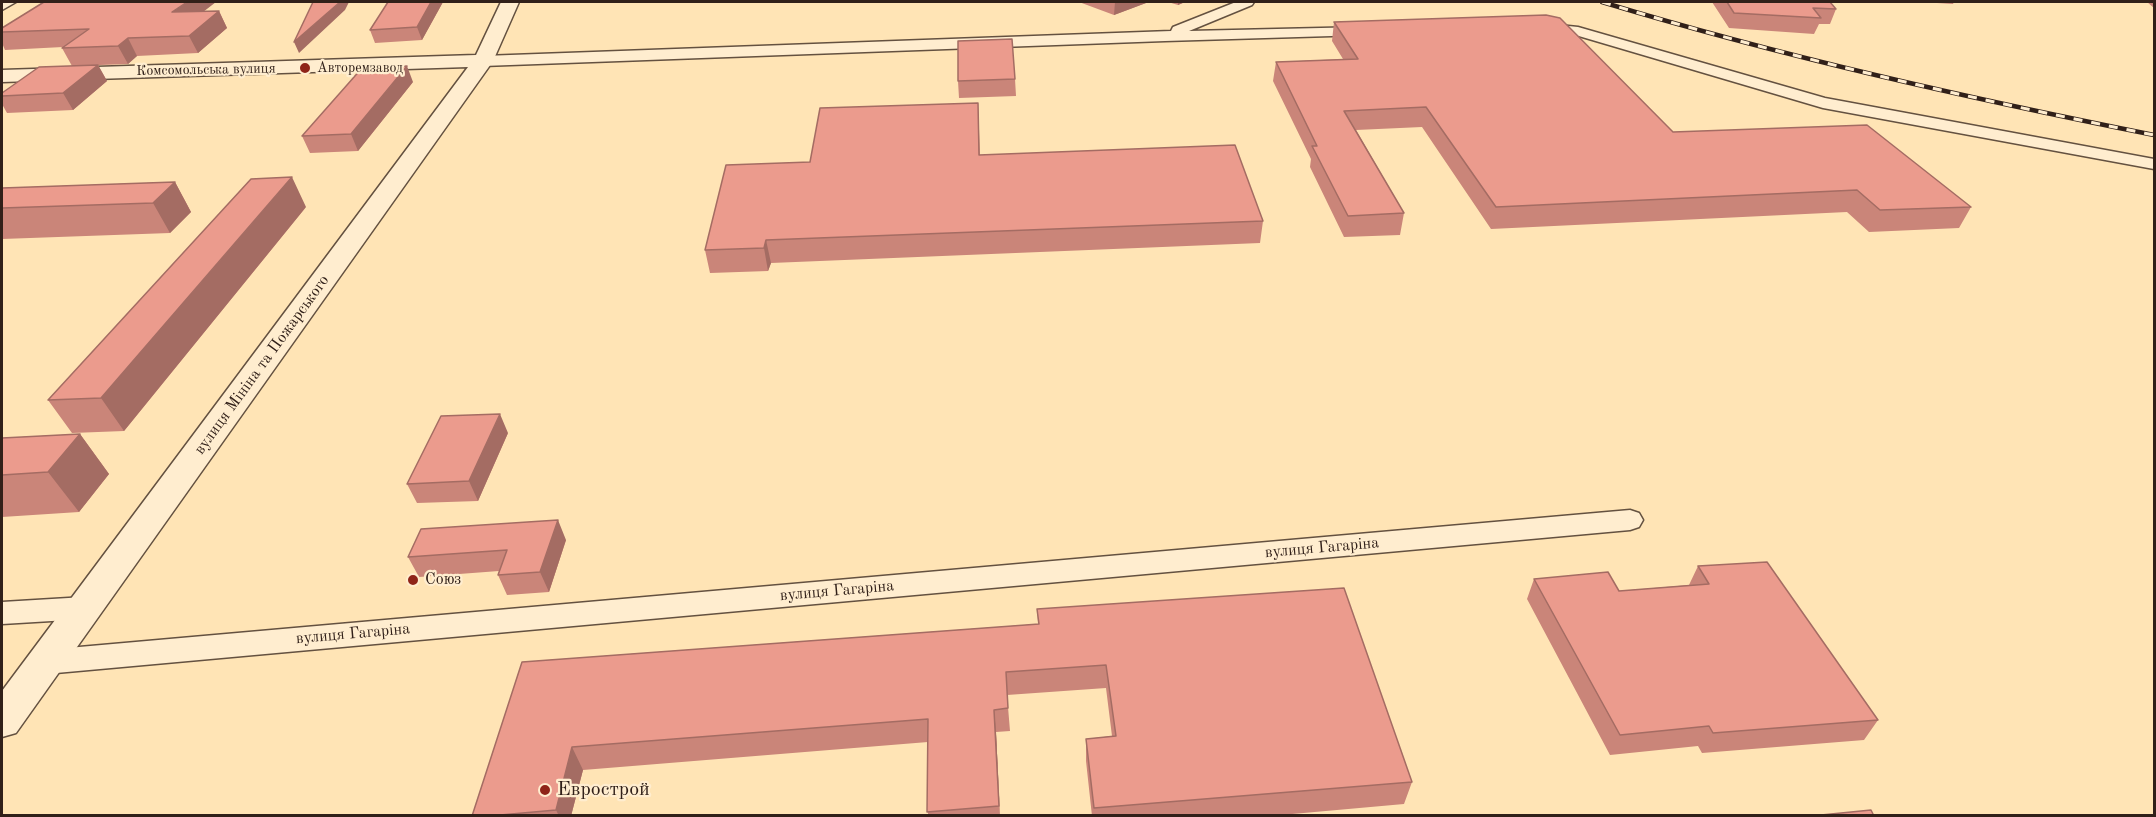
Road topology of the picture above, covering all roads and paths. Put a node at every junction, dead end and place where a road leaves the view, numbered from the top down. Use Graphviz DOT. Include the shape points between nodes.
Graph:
graph roads {
  1 [pos="9,2"];
  2 [pos="510,2"];
  3 [pos="1247,2"];
  4 [pos="2,6"];
  5 [pos="1529,27"];
  6 [pos="1386,31"];
  7 [pos="1165,36"];
  8 [pos="483,61"];
  9 [pos="2,75"];
  10 [pos="2154,164"];
  11 [pos="1630,520"];
  12 [pos="85,608"];
  13 [pos="2,613"];
  14 [pos="45,662"];
  15 [pos="2,721"];
  1 -- 4 [label="street"];
  2 -- 8 [label="street, вулиця Мініна та Пожарського"];
  3 -- 7 [label="street"];
  5 -- 10 [label="street" via="1573,30 1823,103"];
  6 -- 7 [label="street"];
  7 -- 8 [label="street"];
  8 -- 9 [label="street, Комсомольська вулиця"];
  8 -- 12 [label="street, вулиця Мініна та Пожарського"];
  11 -- 14 [label="street, вулиця Гагаріна"];
  12 -- 13 [label="street"];
  12 -- 14 [label="street, вулиця Мініна та Пожарського"];
  14 -- 15 [label="street, вулиця Мініна та Пожарського"];
}
